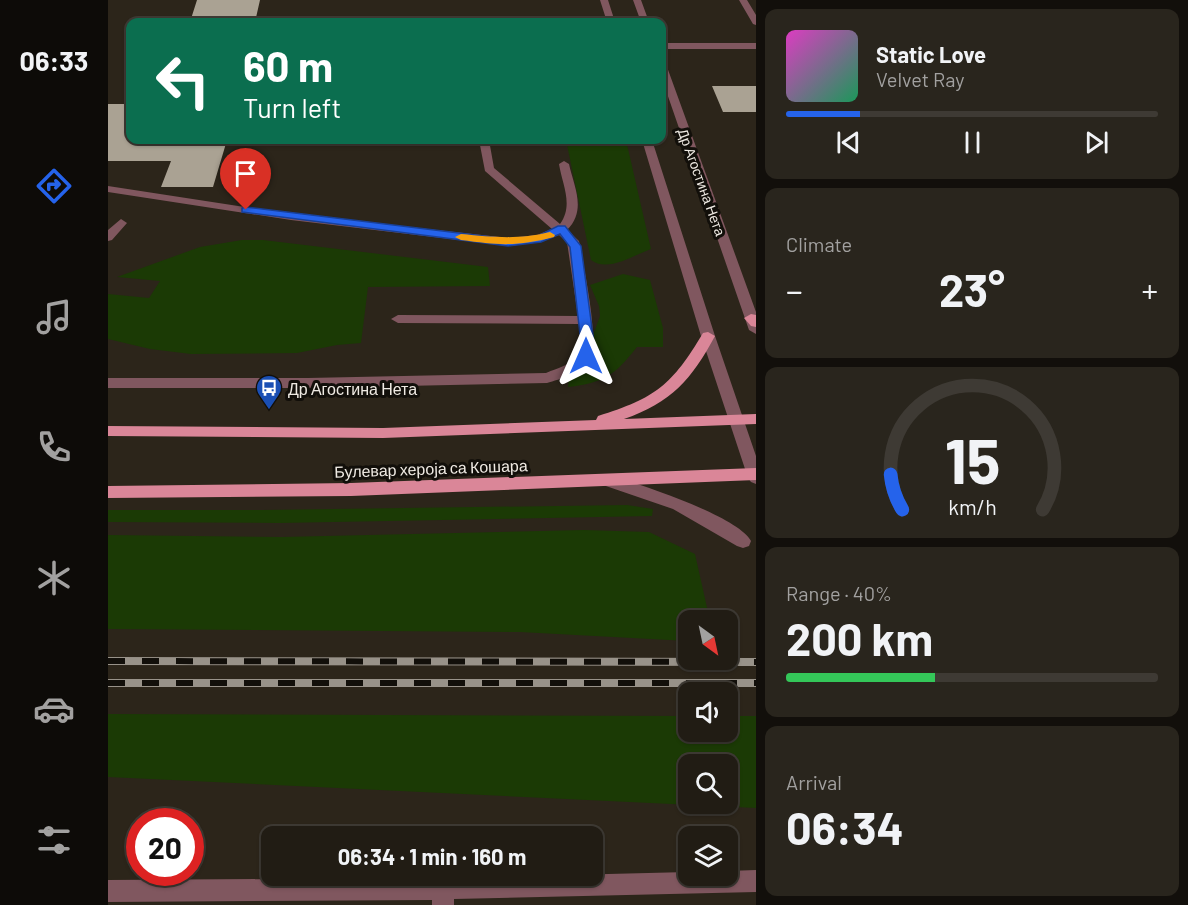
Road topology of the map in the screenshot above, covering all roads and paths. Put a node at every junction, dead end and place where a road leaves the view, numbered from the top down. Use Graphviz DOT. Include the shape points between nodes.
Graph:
graph roads {
  1 [pos="604,0"];
  2 [pos="637,0"];
  3 [pos="743,0"];
  4 [pos="610,18"];
  5 [pos="644,18"];
  6 [pos="756,22"];
  7 [pos="666,46"];
  8 [pos="756,46"];
  9 [pos="666,78"];
  10 [pos="485,144"];
  11 [pos="648,144"];
  12 [pos="564,164"];
  13 [pos="108,189"];
  14 [pos="121,223"];
  15 [pos="561,229"];
  16 [pos="108,237"];
  17 [pos="398,319"];
  18 [pos="585,320"];
  19 [pos="754,324"];
  20 [pos="708,336"];
  21 [pos="108,383"];
  22 [pos="756,419"];
  23 [pos="736,420"];
  24 [pos="586,426"];
  25 [pos="108,431"];
  26 [pos="756,475"];
  27 [pos="602,480"];
  28 [pos="108,492"];
  29 [pos="743,541"];
  30 [pos="756,880"];
  31 [pos="108,891"];
  32 [pos="443,897"];
  1 -- 4 [label="street"];
  2 -- 5 [label="street"];
  3 -- 6 [label="street"];
  7 -- 8 [label="street"];
  9 -- 19 [label="street, Др Агостина Нета"];
  10 -- 15 [label="street" via="489,169"];
  11 -- 20 [label="street"];
  12 -- 15 [label="street" via="573,205"];
  13 -- 15 [label="street" via="291,217 508,242 541,239"];
  14 -- 16 [label="street"];
  15 -- 18 [label="street" via="575,246"];
  17 -- 18 [label="street"];
  18 -- 21 [label="street" via="587,343 583,360 547,378"];
  20 -- 23 [label="street"];
  20 -- 24 [label="main road" via="684,376 665,394 638,409"];
  22 -- 23 [label="main road"];
  23 -- 24 [label="main road"];
  23 -- 26 [label="street"];
  24 -- 25 [label="main road" via="383,433"];
  26 -- 27 [label="main road, Булевар хероја са Кошара"];
  27 -- 28 [label="main road, Булевар хероја са Кошара" via="253,492"];
  27 -- 29 [label="street" via="668,499 711,519"];
  30 -- 32 [label="street"];
  31 -- 32 [label="street"];
}
